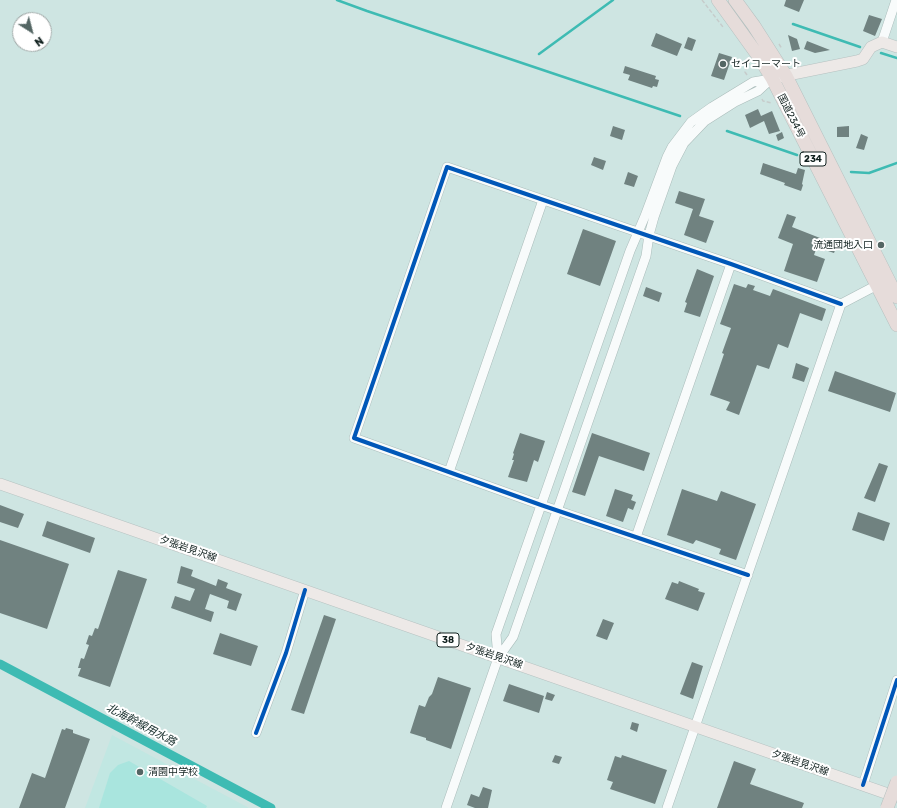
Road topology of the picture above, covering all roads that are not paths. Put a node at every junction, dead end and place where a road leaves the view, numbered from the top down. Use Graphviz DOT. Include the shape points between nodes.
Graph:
graph roads {
  1 [pos="718,0"];
  2 [pos="735,0"];
  3 [pos="896,0"];
  4 [pos="882,42"];
  5 [pos="897,48"];
  6 [pos="786,76"];
  7 [pos="772,78"];
  8 [pos="542,200"];
  9 [pos="638,232"];
  10 [pos="649,235"];
  11 [pos="731,264"];
  12 [pos="883,283"];
  13 [pos="897,297"];
  14 [pos="841,304"];
  15 [pos="897,325"];
  16 [pos="449,472"];
  17 [pos="0,484"];
  18 [pos="541,505"];
  19 [pos="557,510"];
  20 [pos="636,537"];
  21 [pos="748,575"];
  22 [pos="305,590"];
  23 [pos="498,658"];
  24 [pos="897,680"];
  25 [pos="695,726"];
  26 [pos="256,733"];
  27 [pos="897,782"];
  28 [pos="863,785"];
  29 [pos="897,797"];
  30 [pos="446,808"];
  31 [pos="667,808"];
  32 [pos="887,808"];
  1 -- 7 [label="highway, 国道234号 / 234"];
  2 -- 6 [label="highway, 国道234号 / 234"];
  3 -- 4 [label="street"];
  4 -- 5 [label="main road"];
  4 -- 6 [label="main road" via="871,48 863,59"];
  6 -- 7 [label="main road"];
  6 -- 12 [label="highway, 国道234号 / 234"];
  7 -- 9 [label="street" via="753,82 712,106 691,122 667,157"];
  7 -- 10 [label="street" via="758,91 705,121 684,143 672,166"];
  7 -- 12 [label="highway, 国道234号 / 234"];
  8 -- 9 [label="street"];
  8 -- 16 [label="street"];
  8 -- 16 [label="street" via="447,167 354,438"];
  9 -- 10 [label="street"];
  9 -- 18 [label="street"];
  10 -- 11 [label="street"];
  10 -- 19 [label="street" via="646,256"];
  11 -- 14 [label="street"];
  11 -- 20 [label="street"];
  12 -- 13 [label="highway, 国道234号 / 234"];
  12 -- 14 [label="street"];
  12 -- 15 [label="highway, 国道234号 / 234"];
  14 -- 21 [label="street"];
  16 -- 18 [label="street"];
  17 -- 22 [label="main road, 夕張岩見沢線 / 38"];
  18 -- 19 [label="street"];
  18 -- 23 [label="street" via="496,634"];
  19 -- 20 [label="street"];
  19 -- 23 [label="street" via="513,637"];
  20 -- 21 [label="street"];
  21 -- 25 [label="street"];
  22 -- 23 [label="main road, 夕張岩見沢線 / 38"];
  22 -- 26 [label="street" via="286,653"];
  23 -- 25 [label="main road, 夕張岩見沢線 / 38"];
  23 -- 30 [label="street"];
  24 -- 28 [label="street"];
  25 -- 28 [label="main road, 夕張岩見沢線 / 38"];
  25 -- 31 [label="street"];
  27 -- 32 [label="highway, bridge"];
  28 -- 29 [label="main road, 夕張岩見沢線 / 38"];
}
